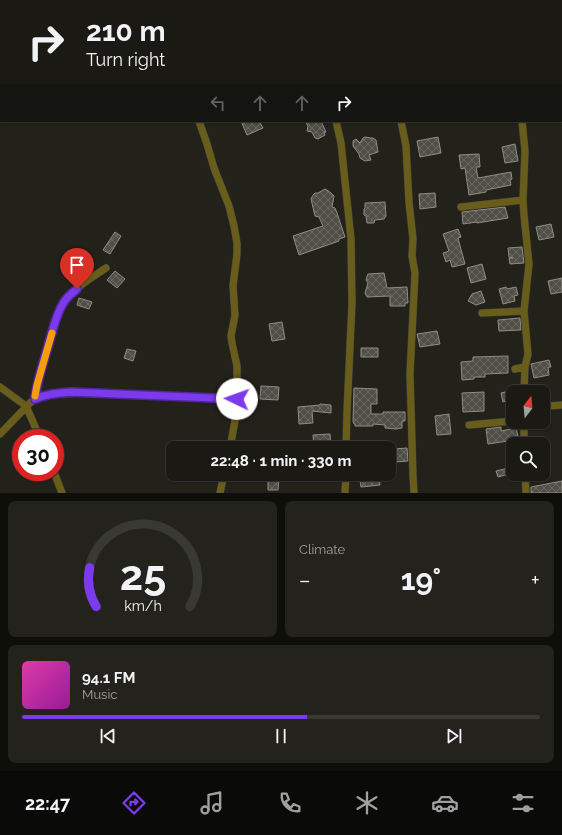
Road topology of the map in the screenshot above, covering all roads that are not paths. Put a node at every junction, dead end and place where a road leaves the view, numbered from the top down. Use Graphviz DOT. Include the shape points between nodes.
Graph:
graph roads {
  1 [pos="199,122"];
  2 [pos="336,122"];
  3 [pos="401,122"];
  4 [pos="522,122"];
  5 [pos="523,200"];
  6 [pos="462,207"];
  7 [pos="106,268"];
  8 [pos="524,311"];
  9 [pos="482,313"];
  10 [pos="525,368"];
  11 [pos="515,369"];
  12 [pos="524,385"];
  13 [pos="0,387"];
  14 [pos="35,399"];
  15 [pos="237,399"];
  16 [pos="562,405"];
  17 [pos="26,406"];
  18 [pos="550,406"];
  19 [pos="506,422"];
  20 [pos="468,425"];
  21 [pos="36,429"];
  22 [pos="0,434"];
  23 [pos="231,441"];
  24 [pos="346,441"];
  25 [pos="57,481"];
  26 [pos="223,481"];
  27 [pos="346,481"];
  28 [pos="525,481"];
  29 [pos="62,493"];
  30 [pos="220,493"];
  31 [pos="346,493"];
  32 [pos="414,493"];
  33 [pos="526,493"];
  1 -- 15 [label="street" via="229,206 236,234 237,254 232,286 235,315 231,336 237,366"];
  2 -- 24 [label="street" via="341,143 350,238 352,303"];
  3 -- 32 [label="street" via="406,146 415,273 410,374"];
  4 -- 5 [label="street" via="525,151"];
  5 -- 6 [label="street"];
  5 -- 8 [label="street" via="529,264"];
  7 -- 14 [label="street" via="64,302 55,321"];
  8 -- 9 [label="street"];
  8 -- 10 [label="street" via="528,354"];
  10 -- 11 [label="street"];
  10 -- 12 [label="street"];
  13 -- 17 [label="street"];
  14 -- 15 [label="street" via="71,392"];
  14 -- 17 [label="street"];
  15 -- 23 [label="street"];
  16 -- 18 [label="street"];
  17 -- 21 [label="street"];
  17 -- 22 [label="street"];
  19 -- 20 [label="street"];
  25 -- 29 [label="street"];
  26 -- 30 [label="street"];
  27 -- 31 [label="street"];
  28 -- 33 [label="street"];
}
